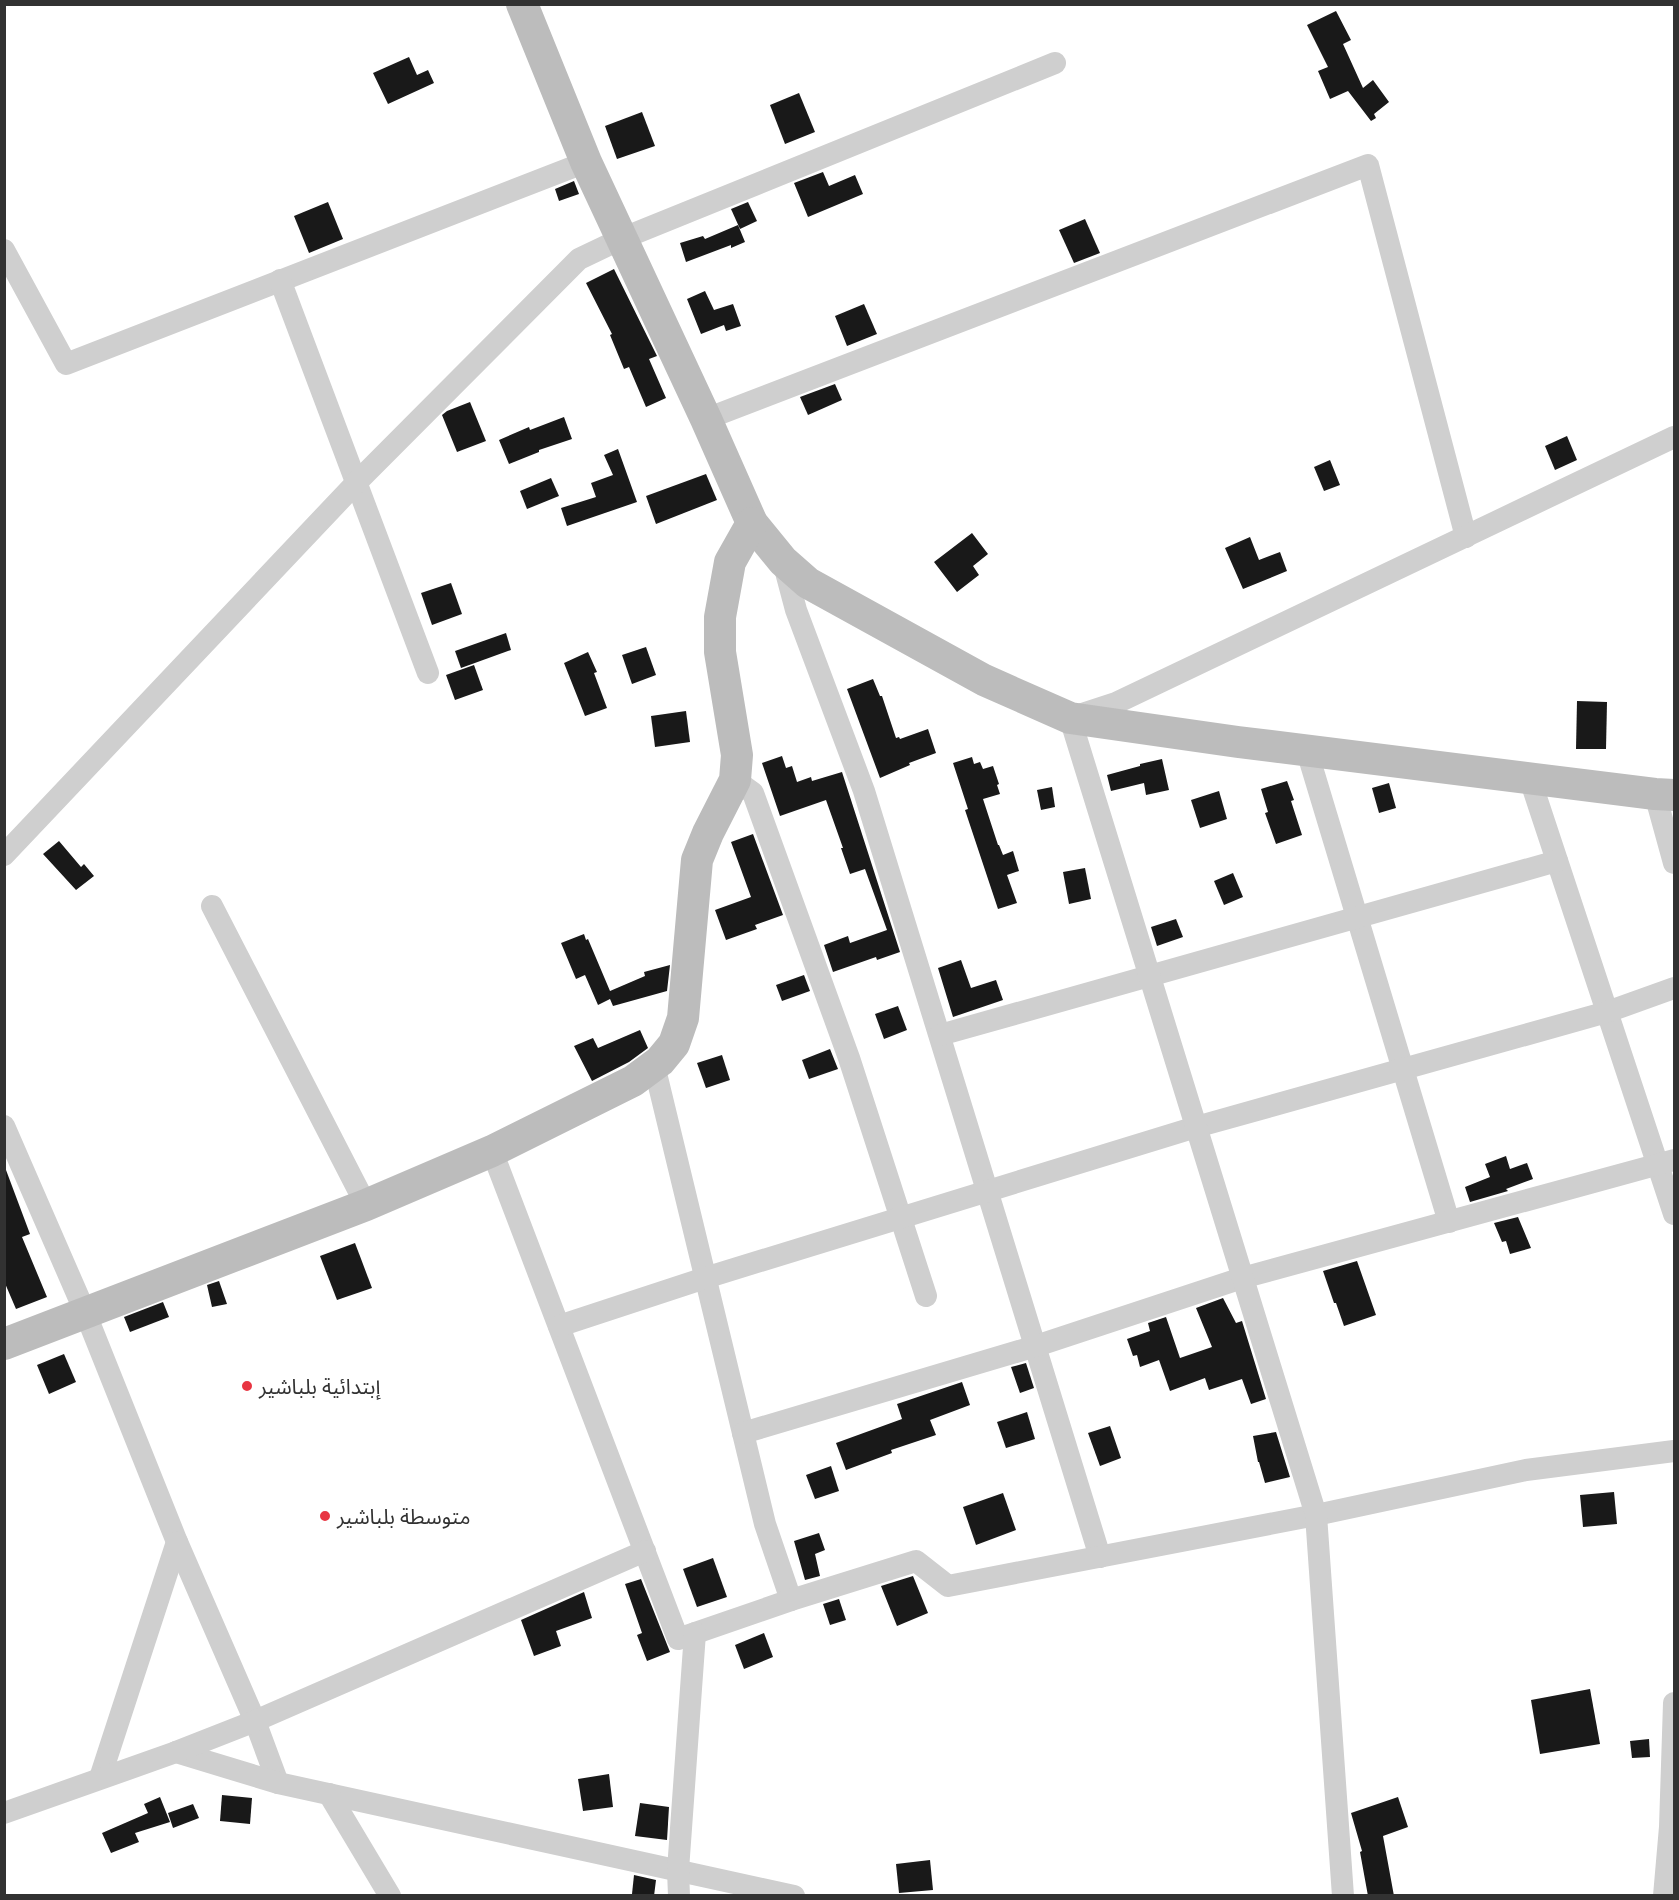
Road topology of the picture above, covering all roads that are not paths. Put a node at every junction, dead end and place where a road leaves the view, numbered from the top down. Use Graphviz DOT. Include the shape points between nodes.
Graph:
graph roads {
  1 [pos="522,4"];
  2 [pos="1055,63"];
  3 [pos="586,162"];
  4 [pos="621,239"];
  5 [pos="4,250"];
  6 [pos="280,280"];
  7 [pos="706,419"];
  8 [pos="1674,437"];
  9 [pos="356,483"];
  10 [pos="752,523"];
  11 [pos="1466,537"];
  12 [pos="783,561"];
  13 [pos="428,673"];
  14 [pos="1070,718"];
  15 [pos="1307,751"];
  16 [pos="1530,779"];
  17 [pos="735,780"];
  18 [pos="1665,795"];
  19 [pos="4,855"];
  20 [pos="1557,861"];
  21 [pos="1674,863"];
  22 [pos="212,906"];
  23 [pos="1358,918"];
  24 [pos="1149,975"];
  25 [pos="1674,988"];
  26 [pos="1607,1012"];
  27 [pos="940,1035"];
  28 [pos="654,1065"];
  29 [pos="1403,1070"];
  30 [pos="4,1126"];
  31 [pos="1196,1127"];
  32 [pos="492,1151"];
  33 [pos="1666,1163"];
  34 [pos="988,1191"];
  35 [pos="366,1205"];
  36 [pos="1674,1214"];
  37 [pos="901,1217"];
  38 [pos="1449,1222"];
  39 [pos="705,1278"];
  40 [pos="1242,1278"];
  41 [pos="926,1296"];
  42 [pos="85,1312"];
  43 [pos="559,1326"];
  44 [pos="4,1344"];
  45 [pos="1035,1347"];
  46 [pos="743,1433"];
  47 [pos="1674,1451"];
  48 [pos="1316,1515"];
  49 [pos="177,1542"];
  50 [pos="645,1551"];
  51 [pos="1100,1557"];
  52 [pos="791,1600"];
  53 [pos="695,1633"];
  54 [pos="1674,1703"];
  55 [pos="255,1722"];
  56 [pos="176,1752"];
  57 [pos="100,1778"];
  58 [pos="278,1783"];
  59 [pos="328,1794"];
  60 [pos="4,1813"];
  61 [pos="678,1870"];
  62 [pos="390,1896"];
  63 [pos="679,1896"];
  64 [pos="795,1896"];
  65 [pos="1343,1896"];
  66 [pos="1664,1896"];
  1 -- 3 [label="street"];
  2 -- 4 [label="street"];
  3 -- 4 [label="street"];
  3 -- 6 [label="street"];
  4 -- 7 [label="street"];
  4 -- 9 [label="street" via="579,259"];
  5 -- 6 [label="street" via="66,363"];
  6 -- 9 [label="street"];
  7 -- 10 [label="street"];
  7 -- 11 [label="street" via="1368,165"];
  8 -- 11 [label="street"];
  9 -- 13 [label="street"];
  9 -- 19 [label="street"];
  10 -- 12 [label="street"];
  10 -- 17 [label="street" via="730,562 720,617 720,652 737,755"];
  11 -- 14 [label="street" via="1116,703"];
  12 -- 14 [label="street" via="808,583 974,674"];
  12 -- 27 [label="street" via="795,610 864,791"];
  14 -- 15 [label="street"];
  14 -- 24 [label="street"];
  15 -- 16 [label="street"];
  15 -- 23 [label="street"];
  16 -- 18 [label="street"];
  16 -- 20 [label="street"];
  17 -- 28 [label="street" via="697,860 683,1018 674,1044"];
  17 -- 37 [label="street" via="753,793 849,1058"];
  18 -- 21 [label="street"];
  20 -- 23 [label="street"];
  20 -- 26 [label="street"];
  22 -- 35 [label="street"];
  23 -- 24 [label="street"];
  23 -- 29 [label="street"];
  24 -- 27 [label="street"];
  24 -- 31 [label="street"];
  25 -- 26 [label="street"];
  26 -- 29 [label="street"];
  26 -- 33 [label="street"];
  27 -- 34 [label="street"];
  28 -- 32 [label="street" via="633,1082"];
  28 -- 39 [label="street"];
  29 -- 31 [label="street"];
  29 -- 38 [label="street"];
  30 -- 42 [label="street"];
  31 -- 34 [label="street"];
  31 -- 40 [label="street"];
  32 -- 35 [label="street"];
  32 -- 43 [label="street"];
  33 -- 36 [label="street"];
  33 -- 38 [label="street"];
  34 -- 37 [label="street"];
  34 -- 45 [label="street"];
  35 -- 42 [label="street"];
  37 -- 39 [label="street"];
  37 -- 41 [label="street"];
  38 -- 40 [label="street"];
  39 -- 43 [label="street"];
  39 -- 46 [label="street"];
  40 -- 45 [label="street"];
  40 -- 48 [label="street"];
  42 -- 44 [label="street"];
  42 -- 49 [label="street"];
  43 -- 50 [label="street"];
  45 -- 46 [label="street"];
  45 -- 51 [label="street"];
  46 -- 52 [label="street" via="765,1524"];
  47 -- 48 [label="street" via="1526,1470"];
  48 -- 51 [label="street"];
  48 -- 65 [label="street"];
  49 -- 55 [label="street"];
  49 -- 57 [label="street"];
  50 -- 53 [label="street" via="678,1639"];
  50 -- 55 [label="street"];
  51 -- 52 [label="street" via="948,1586 916,1561"];
  52 -- 53 [label="street"];
  53 -- 61 [label="street"];
  54 -- 66 [label="street"];
  55 -- 56 [label="street"];
  55 -- 58 [label="street"];
  56 -- 57 [label="street"];
  56 -- 58 [label="street"];
  57 -- 60 [label="street"];
  58 -- 59 [label="street"];
  59 -- 61 [label="street"];
  59 -- 62 [label="street"];
  61 -- 63 [label="street"];
  61 -- 64 [label="street"];
}
